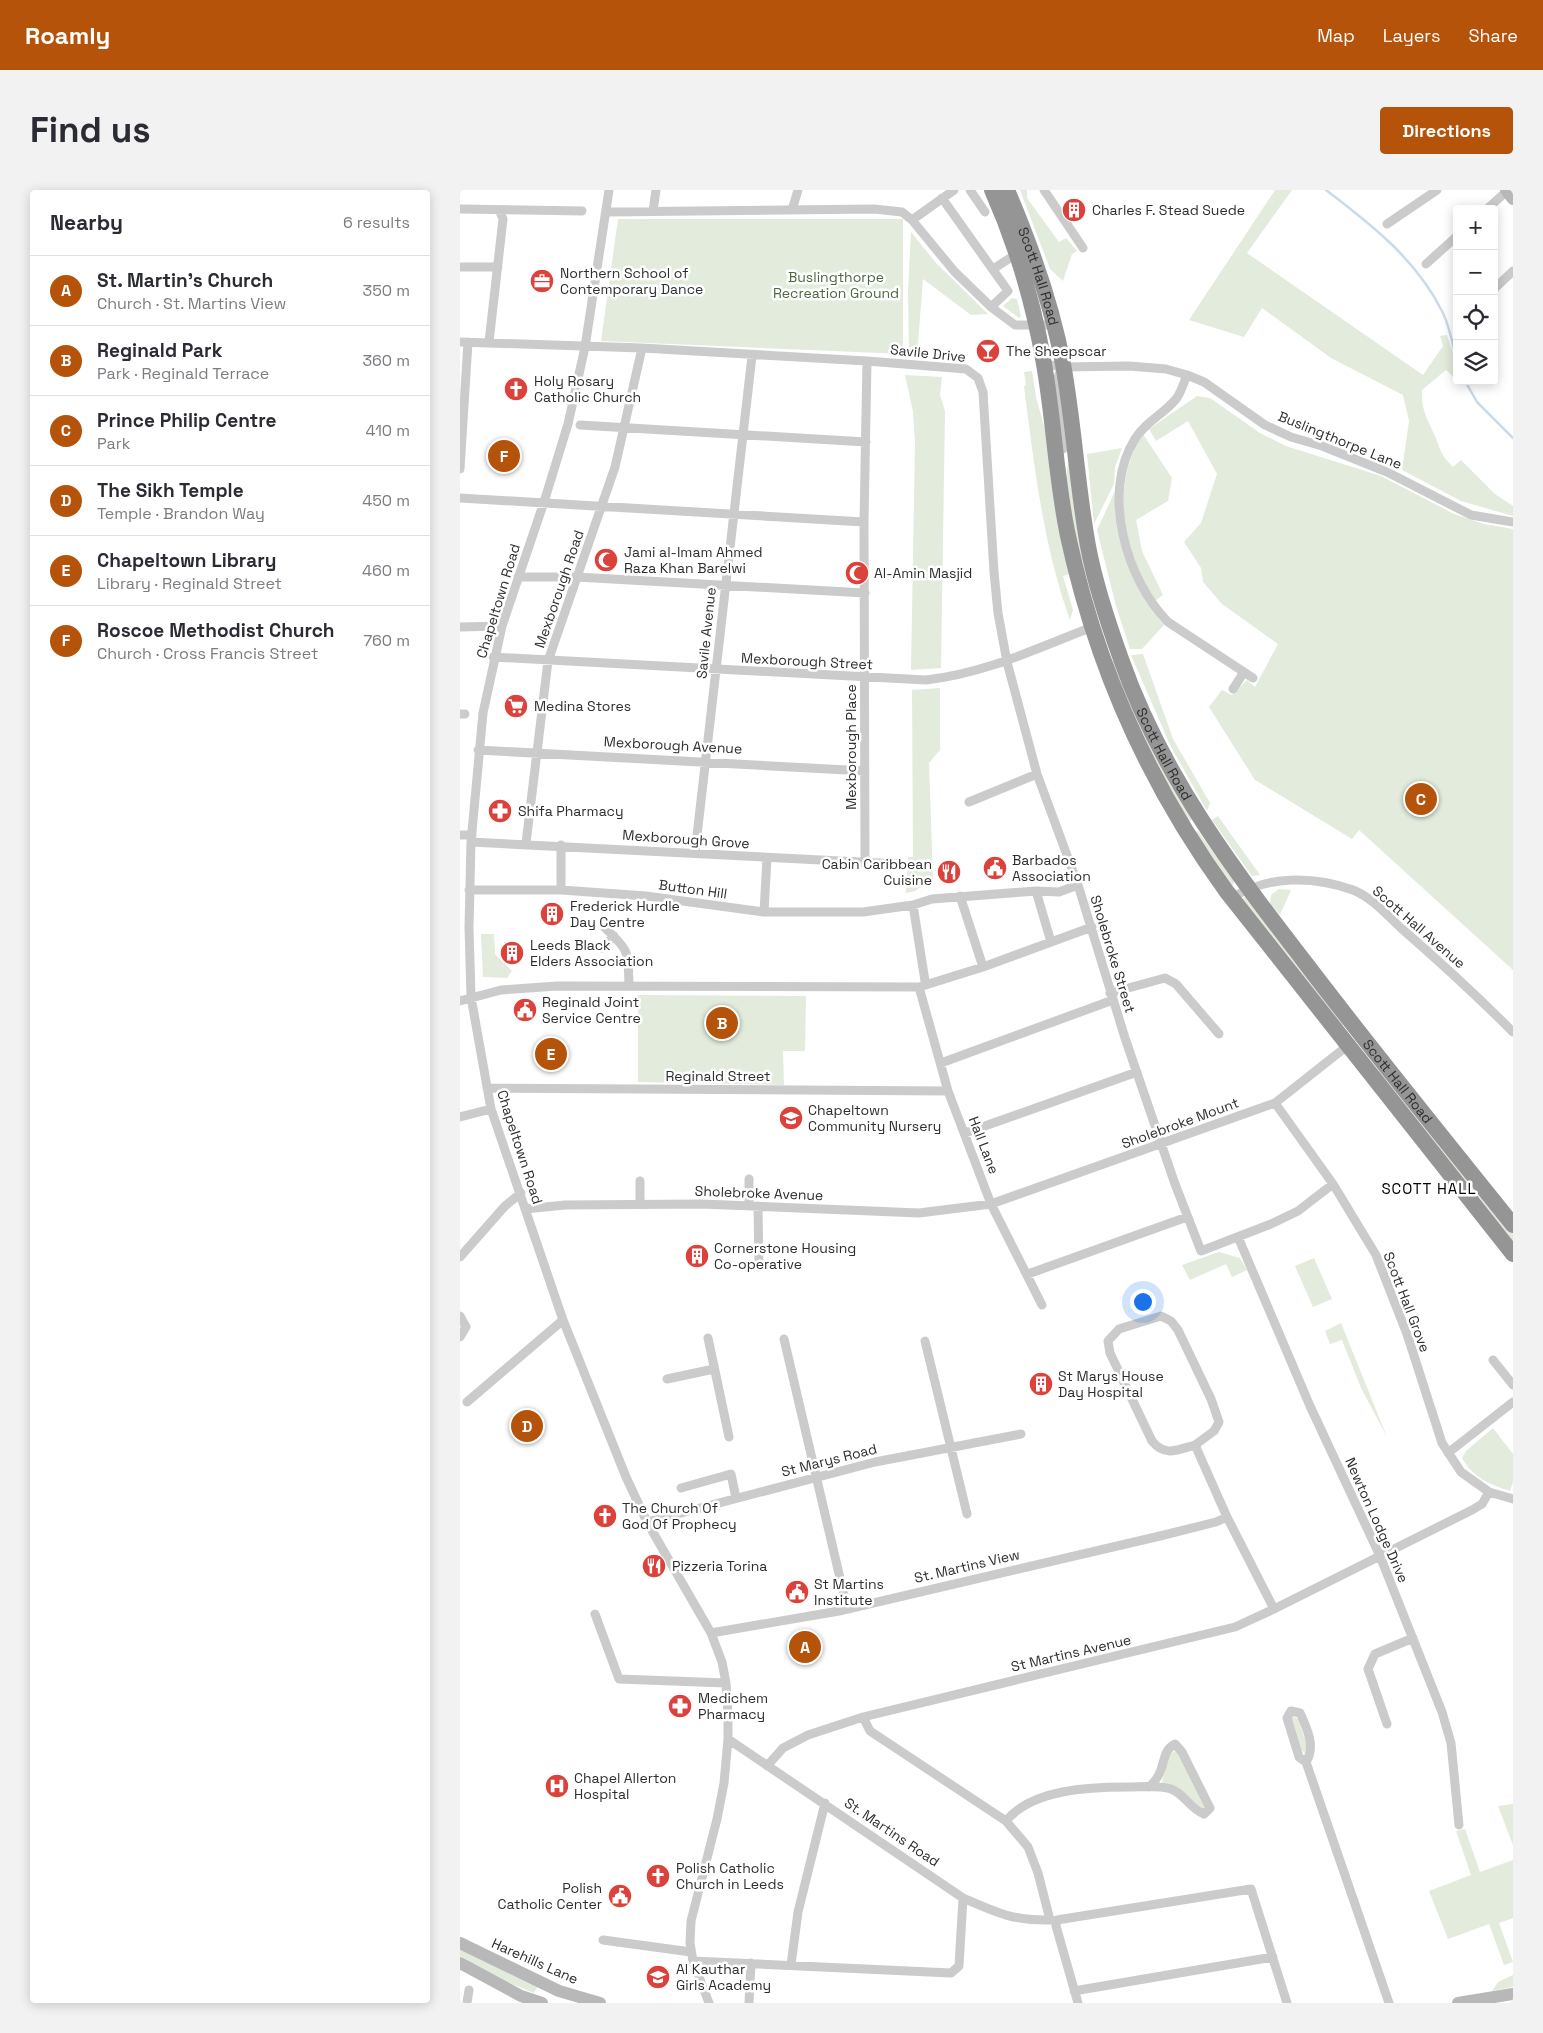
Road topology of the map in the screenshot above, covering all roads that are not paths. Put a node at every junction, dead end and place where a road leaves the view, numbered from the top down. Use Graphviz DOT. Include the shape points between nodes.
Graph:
graph roads {
  1 [pos="609,190"];
  2 [pos="656,190"];
  3 [pos="798,190"];
  4 [pos="954,190"];
  5 [pos="970,190"];
  6 [pos="992,190"];
  7 [pos="1007,190"];
  8 [pos="1044,190"];
  9 [pos="1437,190"];
  10 [pos="1509,193"];
  11 [pos="942,198"];
  12 [pos="1492,205"];
  13 [pos="460,209"];
  14 [pos="499,210"];
  15 [pos="792,210"];
  16 [pos="582,211"];
  17 [pos="653,211"];
  18 [pos="606,212"];
  19 [pos="985,212"];
  20 [pos="912,220"];
  21 [pos="1387,224"];
  22 [pos="1453,240"];
  23 [pos="1083,248"];
  24 [pos="1022,250"];
  25 [pos="1426,264"];
  26 [pos="460,267"];
  27 [pos="498,267"];
  28 [pos="993,269"];
  29 [pos="1513,270"];
  30 [pos="1498,285"];
  31 [pos="991,307"];
  32 [pos="1054,325"];
  33 [pos="1035,326"];
  34 [pos="464,342"];
  35 [pos="489,342"];
  36 [pos="585,347"];
  37 [pos="642,348"];
  38 [pos="752,356"];
  39 [pos="866,361"];
  40 [pos="1044,364"];
  41 [pos="1063,367"];
  42 [pos="1187,375"];
  43 [pos="575,425"];
  44 [pos="625,428"];
  45 [pos="742,434"];
  46 [pos="866,442"];
  47 [pos="460,470"];
  48 [pos="1058,475"];
  49 [pos="460,498"];
  50 [pos="544,502"];
  51 [pos="602,507"];
  52 [pos="734,513"];
  53 [pos="864,522"];
  54 [pos="1513,522"];
  55 [pos="518,577"];
  56 [pos="576,577"];
  57 [pos="725,585"];
  58 [pos="865,593"];
  59 [pos="1109,621"];
  60 [pos="502,626"];
  61 [pos="460,627"];
  62 [pos="1092,627"];
  63 [pos="493,657"];
  64 [pos="548,661"];
  65 [pos="1007,662"];
  66 [pos="716,669"];
  67 [pos="1244,672"];
  68 [pos="865,678"];
  69 [pos="1254,678"];
  70 [pos="1233,689"];
  71 [pos="478,750"];
  72 [pos="536,752"];
  73 [pos="705,761"];
  74 [pos="865,771"];
  75 [pos="1037,774"];
  76 [pos="969,802"];
  77 [pos="460,835"];
  78 [pos="471,838"];
  79 [pos="526,843"];
  80 [pos="561,845"];
  81 [pos="695,853"];
  82 [pos="767,858"];
  83 [pos="865,863"];
  84 [pos="899,864"];
  85 [pos="1078,886"];
  86 [pos="1247,888"];
  87 [pos="469,890"];
  88 [pos="561,890"];
  89 [pos="1036,891"];
  90 [pos="960,896"];
  91 [pos="1232,898"];
  92 [pos="913,905"];
  93 [pos="764,912"];
  94 [pos="1092,926"];
  95 [pos="605,928"];
  96 [pos="614,936"];
  97 [pos="1051,942"];
  98 [pos="602,948"];
  99 [pos="983,967"];
  100 [pos="923,985"];
  101 [pos="629,986"];
  102 [pos="471,997"];
  103 [pos="1112,997"];
  104 [pos="460,1001"];
  105 [pos="1513,1032"];
  106 [pos="1219,1034"];
  107 [pos="1355,1041"];
  108 [pos="941,1064"];
  109 [pos="1137,1072"];
  110 [pos="487,1088"];
  111 [pos="948,1091"];
  112 [pos="1275,1103"];
  113 [pos="491,1109"];
  114 [pos="460,1117"];
  115 [pos="965,1133"];
  116 [pos="1162,1144"];
  117 [pos="749,1179"];
  118 [pos="640,1181"];
  119 [pos="1333,1184"];
  120 [pos="520,1193"];
  121 [pos="640,1204"];
  122 [pos="991,1204"];
  123 [pos="754,1206"];
  124 [pos="525,1209"];
  125 [pos="1187,1217"];
  126 [pos="1513,1224"];
  127 [pos="1238,1237"];
  128 [pos="1513,1254"];
  129 [pos="460,1257"];
  130 [pos="759,1267"];
  131 [pos="1028,1274"];
  132 [pos="1042,1305"];
  133 [pos="460,1316"];
  134 [pos="564,1320"];
  135 [pos="460,1338"];
  136 [pos="708,1338"];
  137 [pos="784,1339"];
  138 [pos="925,1340"];
  139 [pos="1493,1360"];
  140 [pos="714,1369"];
  141 [pos="667,1379"];
  142 [pos="1513,1385"];
  143 [pos="467,1402"];
  144 [pos="1513,1402"];
  145 [pos="1020,1434"];
  146 [pos="729,1437"];
  147 [pos="1194,1445"];
  148 [pos="950,1446"];
  149 [pos="1448,1453"];
  150 [pos="816,1477"];
  151 [pos="681,1488"];
  152 [pos="1489,1492"];
  153 [pos="736,1498"];
  154 [pos="1513,1499"];
  155 [pos="967,1514"];
  156 [pos="1227,1517"];
  157 [pos="647,1522"];
  158 [pos="1380,1556"];
  159 [pos="847,1608"];
  160 [pos="1274,1610"];
  161 [pos="595,1614"];
  162 [pos="711,1633"];
  163 [pos="1414,1638"];
  164 [pos="726,1683"];
  165 [pos="864,1717"];
  166 [pos="1387,1724"];
  167 [pos="728,1739"];
  168 [pos="1306,1762"];
  169 [pos="767,1766"];
  170 [pos="1149,1787"];
  171 [pos="825,1804"];
  172 [pos="1006,1821"];
  173 [pos="1459,1825"];
  174 [pos="963,1898"];
  175 [pos="1053,1920"];
  176 [pos="603,1940"];
  177 [pos="460,1943"];
  178 [pos="692,1956"];
  179 [pos="1273,1957"];
  180 [pos="460,1963"];
  181 [pos="751,1963"];
  182 [pos="792,1965"];
  183 [pos="469,1990"];
  184 [pos="1074,1991"];
  185 [pos="559,1992"];
  186 [pos="704,1992"];
  187 [pos="1513,1994"];
  188 [pos="467,2003"];
  189 [pos="542,2003"];
  190 [pos="576,2003"];
  191 [pos="600,2003"];
  192 [pos="701,2003"];
  193 [pos="709,2003"];
  194 [pos="749,2003"];
  195 [pos="1078,2003"];
  196 [pos="1287,2003"];
  197 [pos="1389,2003"];
  198 [pos="1458,2003"];
  1 -- 18 [label="street, Chapeltown Road"];
  2 -- 17 [label="street"];
  3 -- 15 [label="street"];
  4 -- 11 [label="street"];
  5 -- 19 [label="street"];
  6 -- 24 [label="highway, Scott Hall Road"];
  7 -- 24 [label="highway, Scott Hall Road"];
  8 -- 23 [label="street"];
  9 -- 21 [label="street"];
  10 -- 12 [label="street"];
  11 -- 20 [label="street"];
  11 -- 28 [label="street"];
  13 -- 14 [label="street"];
  14 -- 16 [label="street"];
  14 -- 27 [label="street" via="502,219"];
  15 -- 17 [label="street"];
  15 -- 20 [label="street" via="874,209 902,212"];
  17 -- 18 [label="street"];
  18 -- 36 [label="street, Chapeltown Road"];
  20 -- 31 [label="street" via="954,270"];
  22 -- 25 [label="street"];
  24 -- 28 [label="street"];
  24 -- 32 [label="highway, Scott Hall Road"];
  24 -- 33 [label="highway, Scott Hall Road"];
  26 -- 27 [label="street"];
  27 -- 35 [label="street"];
  28 -- 31 [label="street" via="1008,291"];
  29 -- 30 [label="street"];
  31 -- 33 [label="street" via="1016,325"];
  32 -- 33 [label="street"];
  32 -- 41 [label="highway, Scott Hall Road"];
  33 -- 40 [label="highway, Scott Hall Road"];
  34 -- 35 [label="street, Savile Drive"];
  34 -- 47 [label="street"];
  35 -- 36 [label="street, Savile Drive"];
  36 -- 37 [label="street, Savile Drive"];
  36 -- 43 [label="street, Chapeltown Road"];
  37 -- 38 [label="street, Savile Drive"];
  37 -- 44 [label="street, Mexborough Road"];
  38 -- 39 [label="street, Savile Drive"];
  38 -- 45 [label="street, Savile Avenue"];
  39 -- 46 [label="street, Mexborough Place"];
  39 -- 65 [label="street, Savile Drive" via="966,369 982,384 994,572"];
  40 -- 41 [label="street, Buslingthorpe Lane"];
  40 -- 48 [label="highway, Scott Hall Road"];
  41 -- 42 [label="street, Buslingthorpe Lane" via="1129,366 1166,369"];
  41 -- 48 [label="street, Scott Hall Road" via="1058,375 1057,389 1063,450"];
  41 -- 59 [label="highway, Scott Hall Road" via="1088,547"];
  42 -- 54 [label="street, Buslingthorpe Lane" via="1204,382 1265,425 1291,437 1386,472 1471,514"];
  42 -- 67 [label="street" via="1177,398 1143,428 1125,457 1120,480 1123,528 1133,566 1153,605 1168,622"];
  43 -- 44 [label="street"];
  43 -- 50 [label="street, Chapeltown Road"];
  44 -- 45 [label="street"];
  44 -- 51 [label="street, Mexborough Road"];
  45 -- 46 [label="street"];
  45 -- 52 [label="street, Savile Avenue"];
  46 -- 53 [label="street, Mexborough Place"];
  48 -- 62 [label="highway, Scott Hall Road" via="1068,534"];
  49 -- 50 [label="street"];
  50 -- 51 [label="street"];
  50 -- 55 [label="street, Chapeltown Road"];
  51 -- 52 [label="street"];
  51 -- 56 [label="street, Mexborough Road"];
  52 -- 53 [label="street"];
  52 -- 57 [label="street, Savile Avenue"];
  53 -- 58 [label="street, Mexborough Place"];
  55 -- 56 [label="street"];
  55 -- 60 [label="street, Chapeltown Road"];
  56 -- 57 [label="street"];
  56 -- 64 [label="street, Mexborough Road"];
  57 -- 58 [label="street"];
  57 -- 66 [label="street, Savile Avenue"];
  58 -- 68 [label="street, Mexborough Place"];
  59 -- 62 [label="street, Mexborough Street"];
  59 -- 86 [label="highway, Scott Hall Road" via="1130,685 1167,763 1190,804"];
  60 -- 61 [label="street"];
  60 -- 63 [label="street, Chapeltown Road"];
  62 -- 65 [label="street, Mexborough Street"];
  62 -- 91 [label="highway, Scott Hall Road" via="1128,725 1148,766 1198,853"];
  63 -- 64 [label="street, Mexborough Street"];
  63 -- 71 [label="street, Chapeltown Road"];
  64 -- 66 [label="street, Mexborough Street"];
  64 -- 72 [label="street, Mexborough Road"];
  65 -- 68 [label="street, Mexborough Street" via="956,677 926,680"];
  65 -- 75 [label="street, Sholebroke Street"];
  66 -- 68 [label="street, Mexborough Street"];
  66 -- 73 [label="street, Savile Avenue"];
  67 -- 69 [label="street"];
  67 -- 70 [label="street"];
  68 -- 74 [label="street, Mexborough Place"];
  71 -- 72 [label="street, Mexborough Avenue"];
  71 -- 78 [label="street, Chapeltown Road"];
  72 -- 73 [label="street, Mexborough Avenue"];
  72 -- 79 [label="street, Mexborough Road"];
  73 -- 74 [label="street, Mexborough Avenue"];
  73 -- 81 [label="street, Savile Avenue"];
  74 -- 83 [label="street, Mexborough Place"];
  75 -- 76 [label="street"];
  75 -- 85 [label="street, Sholebroke Street"];
  77 -- 78 [label="street, Mexborough Grove"];
  78 -- 79 [label="street, Mexborough Grove"];
  78 -- 87 [label="street, Chapeltown Road"];
  79 -- 80 [label="street, Mexborough Grove"];
  80 -- 81 [label="street, Mexborough Grove"];
  80 -- 88 [label="street"];
  81 -- 82 [label="street, Mexborough Grove"];
  82 -- 83 [label="street, Mexborough Grove"];
  82 -- 93 [label="street"];
  83 -- 84 [label="street, Mexborough Grove"];
  85 -- 89 [label="street, Button Hill" via="1059,892"];
  85 -- 94 [label="street, Sholebroke Street"];
  86 -- 91 [label="street, Scott Hall Avenue"];
  86 -- 105 [label="street, Scott Hall Avenue" via="1278,881 1317,881 1354,891 1424,947"];
  86 -- 107 [label="highway, Scott Hall Road"];
  87 -- 88 [label="street, Button Hill"];
  87 -- 102 [label="street, Chapeltown Road"];
  88 -- 93 [label="street, Button Hill" via="646,896"];
  89 -- 90 [label="street, Button Hill"];
  89 -- 97 [label="street"];
  90 -- 92 [label="street, Button Hill" via="932,898"];
  90 -- 99 [label="street"];
  91 -- 107 [label="highway, Scott Hall Road"];
  92 -- 93 [label="street, Button Hill" via="864,912"];
  92 -- 100 [label="street, Hall Lane"];
  94 -- 97 [label="street"];
  94 -- 103 [label="street, Sholebroke Street"];
  95 -- 96 [label="street"];
  96 -- 98 [label="street"];
  96 -- 101 [label="street" via="628,953"];
  97 -- 99 [label="street"];
  99 -- 100 [label="street"];
  100 -- 101 [label="street"];
  100 -- 108 [label="street, Hall Lane"];
  101 -- 102 [label="street" via="508,990"];
  102 -- 104 [label="street"];
  102 -- 110 [label="street, Chapeltown Road"];
  103 -- 106 [label="street" via="1165,978 1176,984"];
  103 -- 108 [label="street"];
  103 -- 109 [label="street, Sholebroke Street"];
  107 -- 112 [label="street, Sholebroke Mount"];
  107 -- 126 [label="highway, Scott Hall Road"];
  107 -- 128 [label="highway, Scott Hall Road"];
  108 -- 111 [label="street, Hall Lane"];
  109 -- 115 [label="street"];
  109 -- 116 [label="street, Sholebroke Street"];
  110 -- 111 [label="street, Reginald Street"];
  110 -- 113 [label="street, Chapeltown Road"];
  111 -- 115 [label="street, Hall Lane"];
  112 -- 116 [label="street, Sholebroke Mount"];
  112 -- 119 [label="street, Scott Hall Grove"];
  113 -- 114 [label="street"];
  113 -- 120 [label="street, Chapeltown Road"];
  115 -- 122 [label="street, Hall Lane"];
  116 -- 122 [label="street, Sholebroke Mount"];
  116 -- 125 [label="street, Sholebroke Street"];
  117 -- 123 [label="street"];
  118 -- 121 [label="street"];
  119 -- 127 [label="street" via="1298,1211"];
  119 -- 149 [label="street, Scott Hall Grove" via="1376,1255"];
  120 -- 124 [label="street, Chapeltown Road"];
  120 -- 129 [label="street"];
  121 -- 123 [label="street, Sholebroke Avenue"];
  121 -- 124 [label="street, Sholebroke Avenue" via="565,1204"];
  122 -- 123 [label="street, Sholebroke Avenue" via="919,1213"];
  122 -- 131 [label="street, Hall Lane"];
  123 -- 130 [label="street"];
  124 -- 134 [label="street, Chapeltown Road"];
  125 -- 127 [label="street, Sholebroke Street" via="1201,1251"];
  125 -- 131 [label="street"];
  127 -- 158 [label="street, Newton Lodge Drive" via="1310,1406"];
  131 -- 132 [label="street, Hall Lane"];
  133 -- 135 [label="street" via="466,1327"];
  134 -- 143 [label="street"];
  134 -- 157 [label="street, Chapeltown Road" via="619,1462"];
  136 -- 140 [label="street"];
  137 -- 150 [label="street"];
  138 -- 148 [label="street"];
  139 -- 142 [label="street"];
  140 -- 141 [label="street"];
  140 -- 146 [label="street"];
  144 -- 149 [label="street"];
  145 -- 148 [label="street, St Marys Road"];
  147 -- 147 [label="street" via="1166,1451 1152,1441 1110,1353 1108,1341 1119,1329 1160,1316 1171,1321 1178,1330 1219,1422 1214,1431"];
  147 -- 156 [label="street"];
  148 -- 150 [label="street, St Marys Road"];
  148 -- 155 [label="street"];
  149 -- 152 [label="street, Scott Hall Grove" via="1461,1472"];
  150 -- 153 [label="street, St Marys Road"];
  150 -- 159 [label="street"];
  151 -- 153 [label="street" via="731,1474"];
  152 -- 154 [label="street, Scott Hall Grove"];
  152 -- 158 [label="street, St Martins Avenue" via="1482,1504 1472,1510"];
  153 -- 157 [label="street, St Marys Road"];
  156 -- 159 [label="street, St. Martins View" via="1160,1536"];
  156 -- 160 [label="street"];
  157 -- 162 [label="street, Chapeltown Road"];
  158 -- 160 [label="street, St Martins Avenue"];
  158 -- 163 [label="street, Newton Lodge Drive"];
  159 -- 162 [label="street, St. Martins View"];
  160 -- 165 [label="street, St Martins Avenue" via="1235,1627 1205,1635"];
  161 -- 164 [label="street" via="619,1679"];
  162 -- 164 [label="street, Chapeltown Road"];
  163 -- 166 [label="street" via="1375,1654 1368,1669"];
  163 -- 173 [label="street, Newton Lodge Drive" via="1451,1743"];
  164 -- 167 [label="street, Chapeltown Road"];
  165 -- 169 [label="street, St Martins Avenue" via="808,1735 783,1748"];
  165 -- 172 [label="street" via="870,1731"];
  167 -- 169 [label="street, St. Martins Road"];
  167 -- 178 [label="street, Chapeltown Road" via="717,1819 691,1921"];
  168 -- 168 [label="street" via="1299,1757 1288,1720 1291,1710 1300,1713 1312,1746"];
  168 -- 197 [label="street"];
  169 -- 171 [label="street, St. Martins Road"];
  170 -- 170 [label="street" via="1163,1770 1168,1748 1175,1744 1210,1808 1204,1814 1198,1812 1177,1792"];
  170 -- 172 [label="street" via="1084,1788 1062,1792 1014,1811"];
  171 -- 174 [label="street, St. Martins Road"];
  171 -- 182 [label="street" via="798,1912"];
  172 -- 175 [label="street" via="1028,1848"];
  174 -- 175 [label="street, St. Martins Road" via="998,1914 1025,1921"];
  174 -- 182 [label="street" via="959,1966 951,1973"];
  175 -- 179 [label="street, St. Martins Road" via="1251,1889"];
  175 -- 184 [label="street"];
  176 -- 178 [label="street"];
  177 -- 185 [label="main road, Harehills Lane"];
  178 -- 181 [label="street"];
  178 -- 186 [label="street, Chapeltown Road"];
  179 -- 184 [label="street"];
  179 -- 196 [label="street"];
  180 -- 189 [label="main road" via="521,1996"];
  181 -- 182 [label="street"];
  181 -- 194 [label="street"];
  183 -- 188 [label="street"];
  184 -- 195 [label="street"];
  185 -- 190 [label="main road"];
  185 -- 191 [label="main road, Harehills Lane"];
  186 -- 192 [label="street"];
  186 -- 193 [label="street, Chapeltown Road"];
  187 -- 198 [label="main road"];
}
